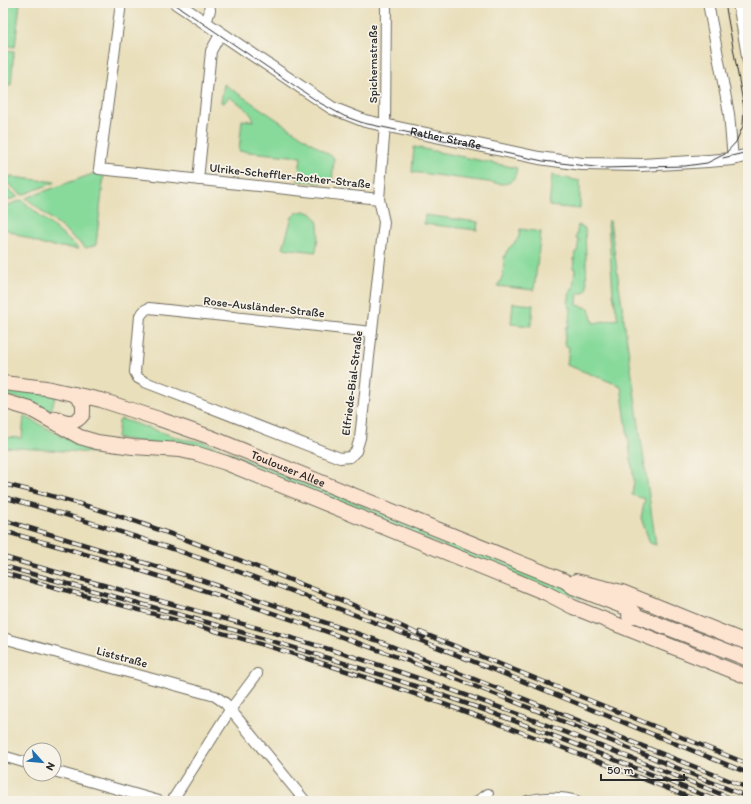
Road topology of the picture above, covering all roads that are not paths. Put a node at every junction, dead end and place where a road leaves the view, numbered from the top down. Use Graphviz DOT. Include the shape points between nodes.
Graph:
graph roads {
  1 [pos="121,3"];
  2 [pos="176,3"];
  3 [pos="209,3"];
  4 [pos="386,3"];
  5 [pos="708,3"];
  6 [pos="738,3"];
  7 [pos="206,23"];
  8 [pos="221,33"];
  9 [pos="748,62"];
  10 [pos="385,125"];
  11 [pos="748,155"];
  12 [pos="733,159"];
  13 [pos="198,180"];
  14 [pos="379,199"];
  15 [pos="153,308"];
  16 [pos="372,332"];
  17 [pos="3,382"];
  18 [pos="74,394"];
  19 [pos="3,401"];
  20 [pos="40,413"];
  21 [pos="565,581"];
  22 [pos="546,593"];
  23 [pos="637,616"];
  24 [pos="3,638"];
  25 [pos="748,643"];
  26 [pos="748,659"];
  27 [pos="257,674"];
  28 [pos="748,677"];
  29 [pos="230,710"];
  30 [pos="3,756"];
  31 [pos="22,762"];
  32 [pos="62,773"];
  33 [pos="488,794"];
  34 [pos="159,801"];
  35 [pos="172,801"];
  36 [pos="305,801"];
  37 [pos="478,801"];
  38 [pos="527,801"];
  39 [pos="577,801"];
  1 -- 13 [label="street, Ulrike-Scheffler-Rother-Straße" via="99,169"];
  2 -- 7 [label="street, Rather Straße"];
  3 -- 7 [label="street" via="210,10"];
  4 -- 10 [label="street, Spichernstraße"];
  5 -- 12 [label="street" via="729,114"];
  6 -- 9 [label="street"];
  7 -- 8 [label="street, Rather Straße"];
  8 -- 10 [label="street, Rather Straße" via="336,110 353,118"];
  8 -- 13 [label="street, Ulrike-Scheffler-Rother-Straße" via="212,51"];
  10 -- 12 [label="street, Rather Straße" via="539,158 582,164 642,165"];
  10 -- 14 [label="street, Elfriede-Bial-Straße"];
  11 -- 12 [label="street, Rather Straße"];
  13 -- 14 [label="street, Ulrike-Scheffler-Rother-Straße"];
  14 -- 16 [label="street, Elfriede-Bial-Straße" via="384,222"];
  15 -- 16 [label="street, Rose-Ausländer-Straße"];
  15 -- 16 [label="street, Elfriede-Bial-Straße" via="145,310 140,316 135,372 138,378 340,458 350,457 356,451 360,438"];
  17 -- 18 [label="main road, Toulouser Allee"];
  18 -- 20 [label="main road" via="84,407 78,421 68,423"];
  18 -- 21 [label="main road, Toulouser Allee" via="117,404 210,437"];
  19 -- 20 [label="main road, Toulouser Allee"];
  20 -- 22 [label="main road, Toulouser Allee" via="80,437 97,442 180,450 226,463"];
  21 -- 23 [label="main road" via="573,587 632,610"];
  21 -- 25 [label="main road" via="575,580 622,592"];
  22 -- 23 [label="main road"];
  22 -- 28 [label="main road" via="573,607"];
  23 -- 26 [label="main road"];
  24 -- 29 [label="street, Liststraße" via="215,696"];
  27 -- 29 [label="street"];
  29 -- 35 [label="street"];
  29 -- 36 [label="street, Liststraße"];
  30 -- 31 [label="street"];
  32 -- 34 [label="street"];
  33 -- 37 [label="street"];
  38 -- 39 [label="street" via="549,797"];
}
